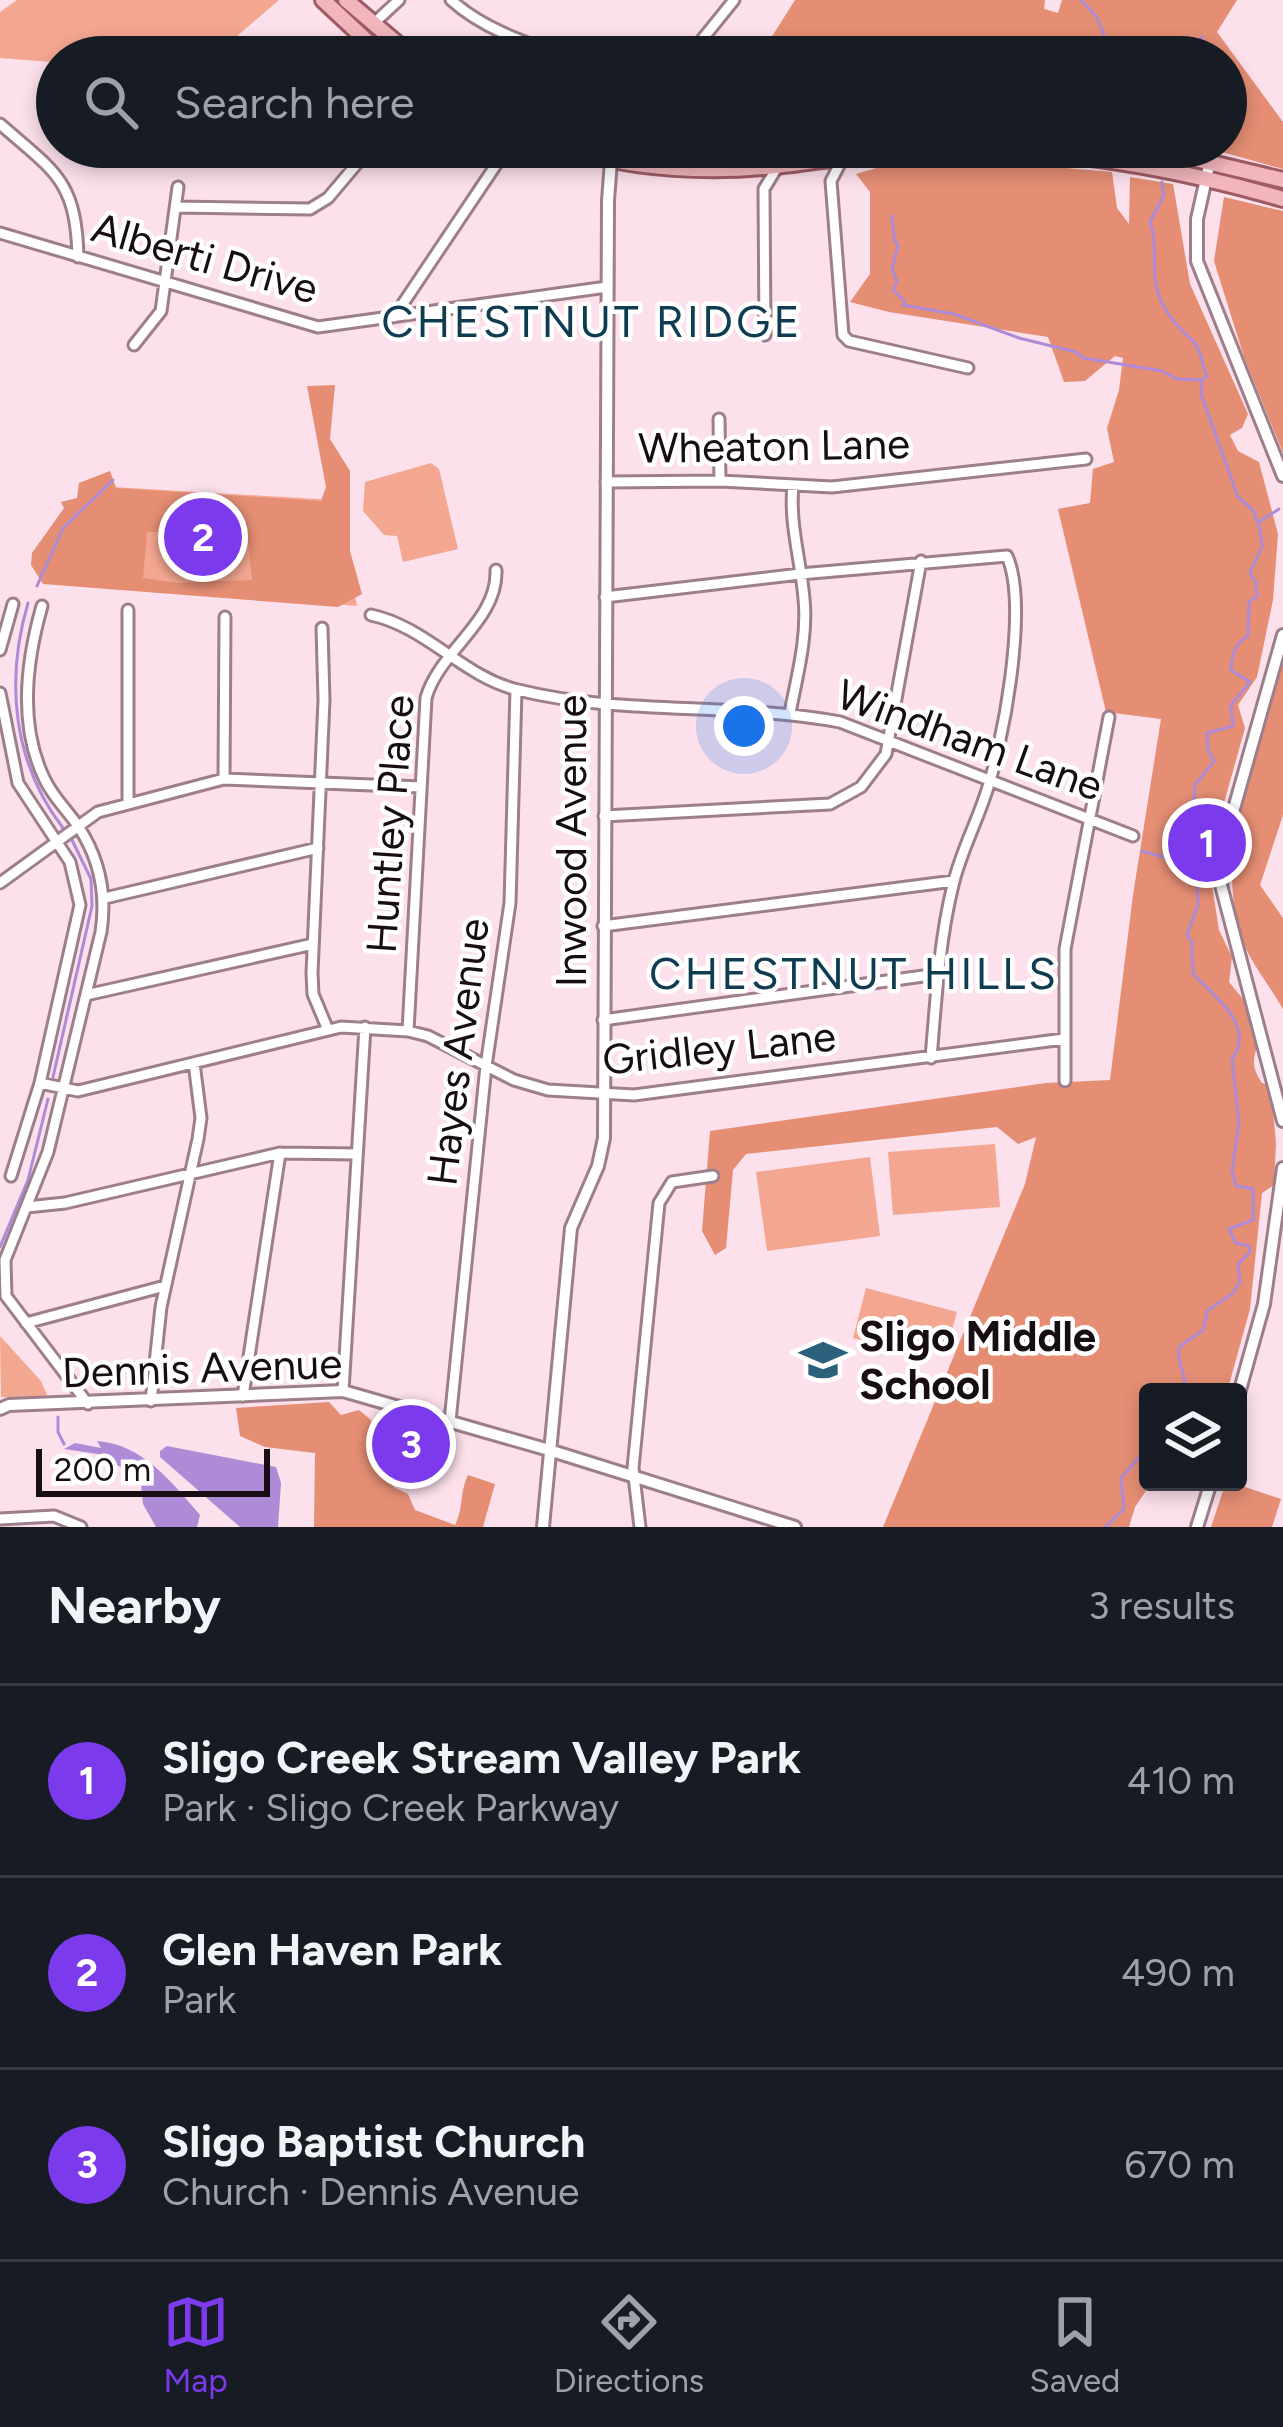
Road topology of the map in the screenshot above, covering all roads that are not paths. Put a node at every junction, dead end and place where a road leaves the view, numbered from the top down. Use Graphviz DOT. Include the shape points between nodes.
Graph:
graph roads {
  1 [pos="323,0"];
  2 [pos="346,0"];
  3 [pos="399,0"];
  4 [pos="451,0"];
  5 [pos="734,0"];
  6 [pos="373,24"];
  7 [pos="362,36"];
  8 [pos="388,36"];
  9 [pos="512,36"];
  10 [pos="705,36"];
  11 [pos="0,124"];
  12 [pos="36,158"];
  13 [pos="46,168"];
  14 [pos="352,168"];
  15 [pos="494,168"];
  16 [pos="611,168"];
  17 [pos="664,168"];
  18 [pos="751,168"];
  19 [pos="777,168"];
  20 [pos="819,168"];
  21 [pos="838,168"];
  22 [pos="1158,168"];
  23 [pos="1208,168"];
  24 [pos="1237,168"];
  25 [pos="738,169"];
  26 [pos="1206,178"];
  27 [pos="1283,180"];
  28 [pos="831,181"];
  29 [pos="178,187"];
  30 [pos="764,189"];
  31 [pos="1283,200"];
  32 [pos="176,207"];
  33 [pos="0,233"];
  34 [pos="78,257"];
  35 [pos="166,284"];
  36 [pos="607,287"];
  37 [pos="393,318"];
  38 [pos="765,335"];
  39 [pos="134,345"];
  40 [pos="968,368"];
  41 [pos="719,418"];
  42 [pos="1086,459"];
  43 [pos="1283,476"];
  44 [pos="720,481"];
  45 [pos="606,482"];
  46 [pos="793,485"];
  47 [pos="921,561"];
  48 [pos="496,571"];
  49 [pos="800,574"];
  50 [pos="605,597"];
  51 [pos="13,604"];
  52 [pos="42,606"];
  53 [pos="128,610"];
  54 [pos="371,615"];
  55 [pos="225,617"];
  56 [pos="322,628"];
  57 [pos="1283,635"];
  58 [pos="0,650"];
  59 [pos="450,656"];
  60 [pos="516,690"];
  61 [pos="0,694"];
  62 [pos="604,704"];
  63 [pos="790,712"];
  64 [pos="1108,717"];
  65 [pos="889,739"];
  66 [pos="224,779"];
  67 [pos="989,779"];
  68 [pos="321,781"];
  69 [pos="422,787"];
  70 [pos="128,801"];
  71 [pos="604,816"];
  72 [pos="1090,819"];
  73 [pos="78,826"];
  74 [pos="1133,836"];
  75 [pos="56,841"];
  76 [pos="318,848"];
  77 [pos="954,881"];
  78 [pos="0,884"];
  79 [pos="106,898"];
  80 [pos="603,926"];
  81 [pos="313,944"];
  82 [pos="938,974"];
  83 [pos="86,994"];
  84 [pos="603,1020"];
  85 [pos="364,1027"];
  86 [pos="328,1030"];
  87 [pos="408,1030"];
  88 [pos="1064,1039"];
  89 [pos="931,1058"];
  90 [pos="194,1064"];
  91 [pos="486,1066"];
  92 [pos="1065,1081"];
  93 [pos="40,1083"];
  94 [pos="64,1088"];
  95 [pos="603,1095"];
  96 [pos="1283,1121"];
  97 [pos="280,1153"];
  98 [pos="357,1154"];
  99 [pos="17,1162"];
  100 [pos="0,1165"];
  101 [pos="1283,1168"];
  102 [pos="190,1172"];
  103 [pos="11,1176"];
  104 [pos="713,1176"];
  105 [pos="27,1207"];
  106 [pos="165,1286"];
  107 [pos="26,1323"];
  108 [pos="1242,1383"];
  109 [pos="343,1391"];
  110 [pos="243,1396"];
  111 [pos="152,1401"];
  112 [pos="88,1404"];
  113 [pos="0,1409"];
  114 [pos="450,1420"];
  115 [pos="549,1450"];
  116 [pos="634,1477"];
  117 [pos="1208,1491"];
  118 [pos="0,1519"];
  119 [pos="81,1527"];
  120 [pos="543,1527"];
  121 [pos="640,1527"];
  122 [pos="795,1527"];
  123 [pos="1197,1527"];
  1 -- 7 [label="main road"];
  2 -- 6 [label="main road"];
  3 -- 6 [label="street"];
  4 -- 9 [label="street"];
  5 -- 10 [label="street"];
  6 -- 8 [label="main road"];
  11 -- 12 [label="street"];
  13 -- 34 [label="street" via="74,203"];
  14 -- 32 [label="street" via="310,209"];
  15 -- 37 [label="street"];
  16 -- 36 [label="street, Inwood Avenue"];
  17 -- 25 [label="main road"];
  18 -- 25 [label="main road"];
  19 -- 30 [label="street"];
  20 -- 28 [label="street"];
  21 -- 28 [label="street"];
  22 -- 26 [label="main road"];
  23 -- 26 [label="street"];
  24 -- 27 [label="main road"];
  25 -- 30 [label="street"];
  26 -- 31 [label="main road"];
  26 -- 43 [label="street" via="1197,261"];
  28 -- 40 [label="street" via="843,335"];
  29 -- 32 [label="street"];
  30 -- 38 [label="street"];
  32 -- 35 [label="street"];
  33 -- 34 [label="street, Alberti Drive"];
  34 -- 35 [label="street, Alberti Drive"];
  35 -- 37 [label="street, Alberti Drive" via="318,327"];
  35 -- 39 [label="street" via="161,311"];
  36 -- 37 [label="street, Alberti Drive"];
  36 -- 45 [label="street, Inwood Avenue"];
  41 -- 44 [label="street"];
  42 -- 46 [label="street, Wheaton Lane"];
  44 -- 45 [label="street, Wheaton Lane"];
  44 -- 46 [label="street, Wheaton Lane"];
  45 -- 50 [label="street, Inwood Avenue"];
  46 -- 49 [label="street"];
  47 -- 49 [label="street"];
  47 -- 65 [label="street"];
  47 -- 67 [label="street" via="1007,556 1015,596 1011,670"];
  48 -- 59 [label="street, Huntley Place" via="494,594"];
  49 -- 50 [label="street"];
  49 -- 63 [label="street" via="804,633"];
  50 -- 62 [label="street, Inwood Avenue"];
  51 -- 58 [label="street"];
  52 -- 73 [label="street" via="28,677 30,732 44,779"];
  53 -- 70 [label="street"];
  54 -- 59 [label="street, Windham Lane" via="418,632"];
  55 -- 66 [label="street"];
  56 -- 68 [label="street"];
  57 -- 96 [label="street" via="1224,844 1221,885"];
  59 -- 60 [label="street, Windham Lane"];
  59 -- 69 [label="street, Huntley Place" via="426,698"];
  60 -- 62 [label="street, Windham Lane"];
  60 -- 91 [label="street, Hayes Avenue" via="510,903"];
  61 -- 75 [label="street" via="19,783"];
  62 -- 63 [label="street, Windham Lane"];
  62 -- 71 [label="street, Inwood Avenue"];
  63 -- 65 [label="street, Windham Lane"];
  64 -- 72 [label="street"];
  65 -- 67 [label="street, Windham Lane"];
  65 -- 71 [label="street" via="874,775 830,804"];
  66 -- 68 [label="street"];
  66 -- 70 [label="street"];
  67 -- 72 [label="street, Windham Lane"];
  67 -- 77 [label="street"];
  68 -- 69 [label="street"];
  68 -- 76 [label="street"];
  69 -- 87 [label="street, Huntley Place"];
  70 -- 73 [label="street"];
  71 -- 80 [label="street, Inwood Avenue"];
  72 -- 74 [label="street, Windham Lane"];
  72 -- 88 [label="street" via="1065,950"];
  73 -- 75 [label="street"];
  73 -- 79 [label="street"];
  75 -- 78 [label="street"];
  75 -- 93 [label="street" via="80,905"];
  76 -- 79 [label="street"];
  76 -- 81 [label="street"];
  77 -- 80 [label="street"];
  77 -- 82 [label="street"];
  79 -- 83 [label="street"];
  80 -- 84 [label="street, Inwood Avenue"];
  81 -- 83 [label="street"];
  81 -- 86 [label="street" via="313,994"];
  82 -- 84 [label="street"];
  82 -- 89 [label="street"];
  83 -- 94 [label="street"];
  84 -- 95 [label="street, Inwood Avenue"];
  85 -- 86 [label="street, Gridley Lane"];
  85 -- 87 [label="street, Gridley Lane"];
  85 -- 98 [label="street"];
  86 -- 90 [label="street, Gridley Lane"];
  87 -- 91 [label="street, Gridley Lane"];
  88 -- 89 [label="street, Gridley Lane"];
  88 -- 92 [label="street"];
  89 -- 95 [label="street, Gridley Lane"];
  90 -- 94 [label="street, Gridley Lane"];
  90 -- 102 [label="street" via="201,1118"];
  91 -- 95 [label="street, Gridley Lane" via="548,1090"];
  91 -- 114 [label="street, Hayes Avenue"];
  93 -- 94 [label="street, Gridley Lane"];
  93 -- 99 [label="street"];
  94 -- 105 [label="street"];
  95 -- 115 [label="street, Inwood Avenue" via="603,1152 571,1228"];
  97 -- 98 [label="street"];
  97 -- 102 [label="street"];
  97 -- 110 [label="street"];
  98 -- 109 [label="street"];
  99 -- 100 [label="street"];
  99 -- 103 [label="street"];
  101 -- 108 [label="street" via="1264,1304"];
  102 -- 105 [label="street"];
  102 -- 106 [label="street"];
  104 -- 116 [label="street" via="672,1182 659,1203"];
  105 -- 107 [label="street" via="3,1274 6,1296"];
  106 -- 107 [label="street"];
  106 -- 111 [label="street"];
  107 -- 112 [label="street"];
  109 -- 110 [label="street, Dennis Avenue"];
  109 -- 114 [label="street, Dennis Avenue"];
  110 -- 111 [label="street, Dennis Avenue"];
  111 -- 112 [label="street, Dennis Avenue"];
  112 -- 113 [label="street, Dennis Avenue"];
  114 -- 115 [label="street, Dennis Avenue"];
  115 -- 116 [label="street, Dennis Avenue"];
  115 -- 120 [label="street, Inwood Avenue"];
  116 -- 121 [label="street"];
  116 -- 122 [label="street, Dennis Avenue"];
  117 -- 123 [label="street"];
  118 -- 119 [label="street" via="54,1516"];
}
